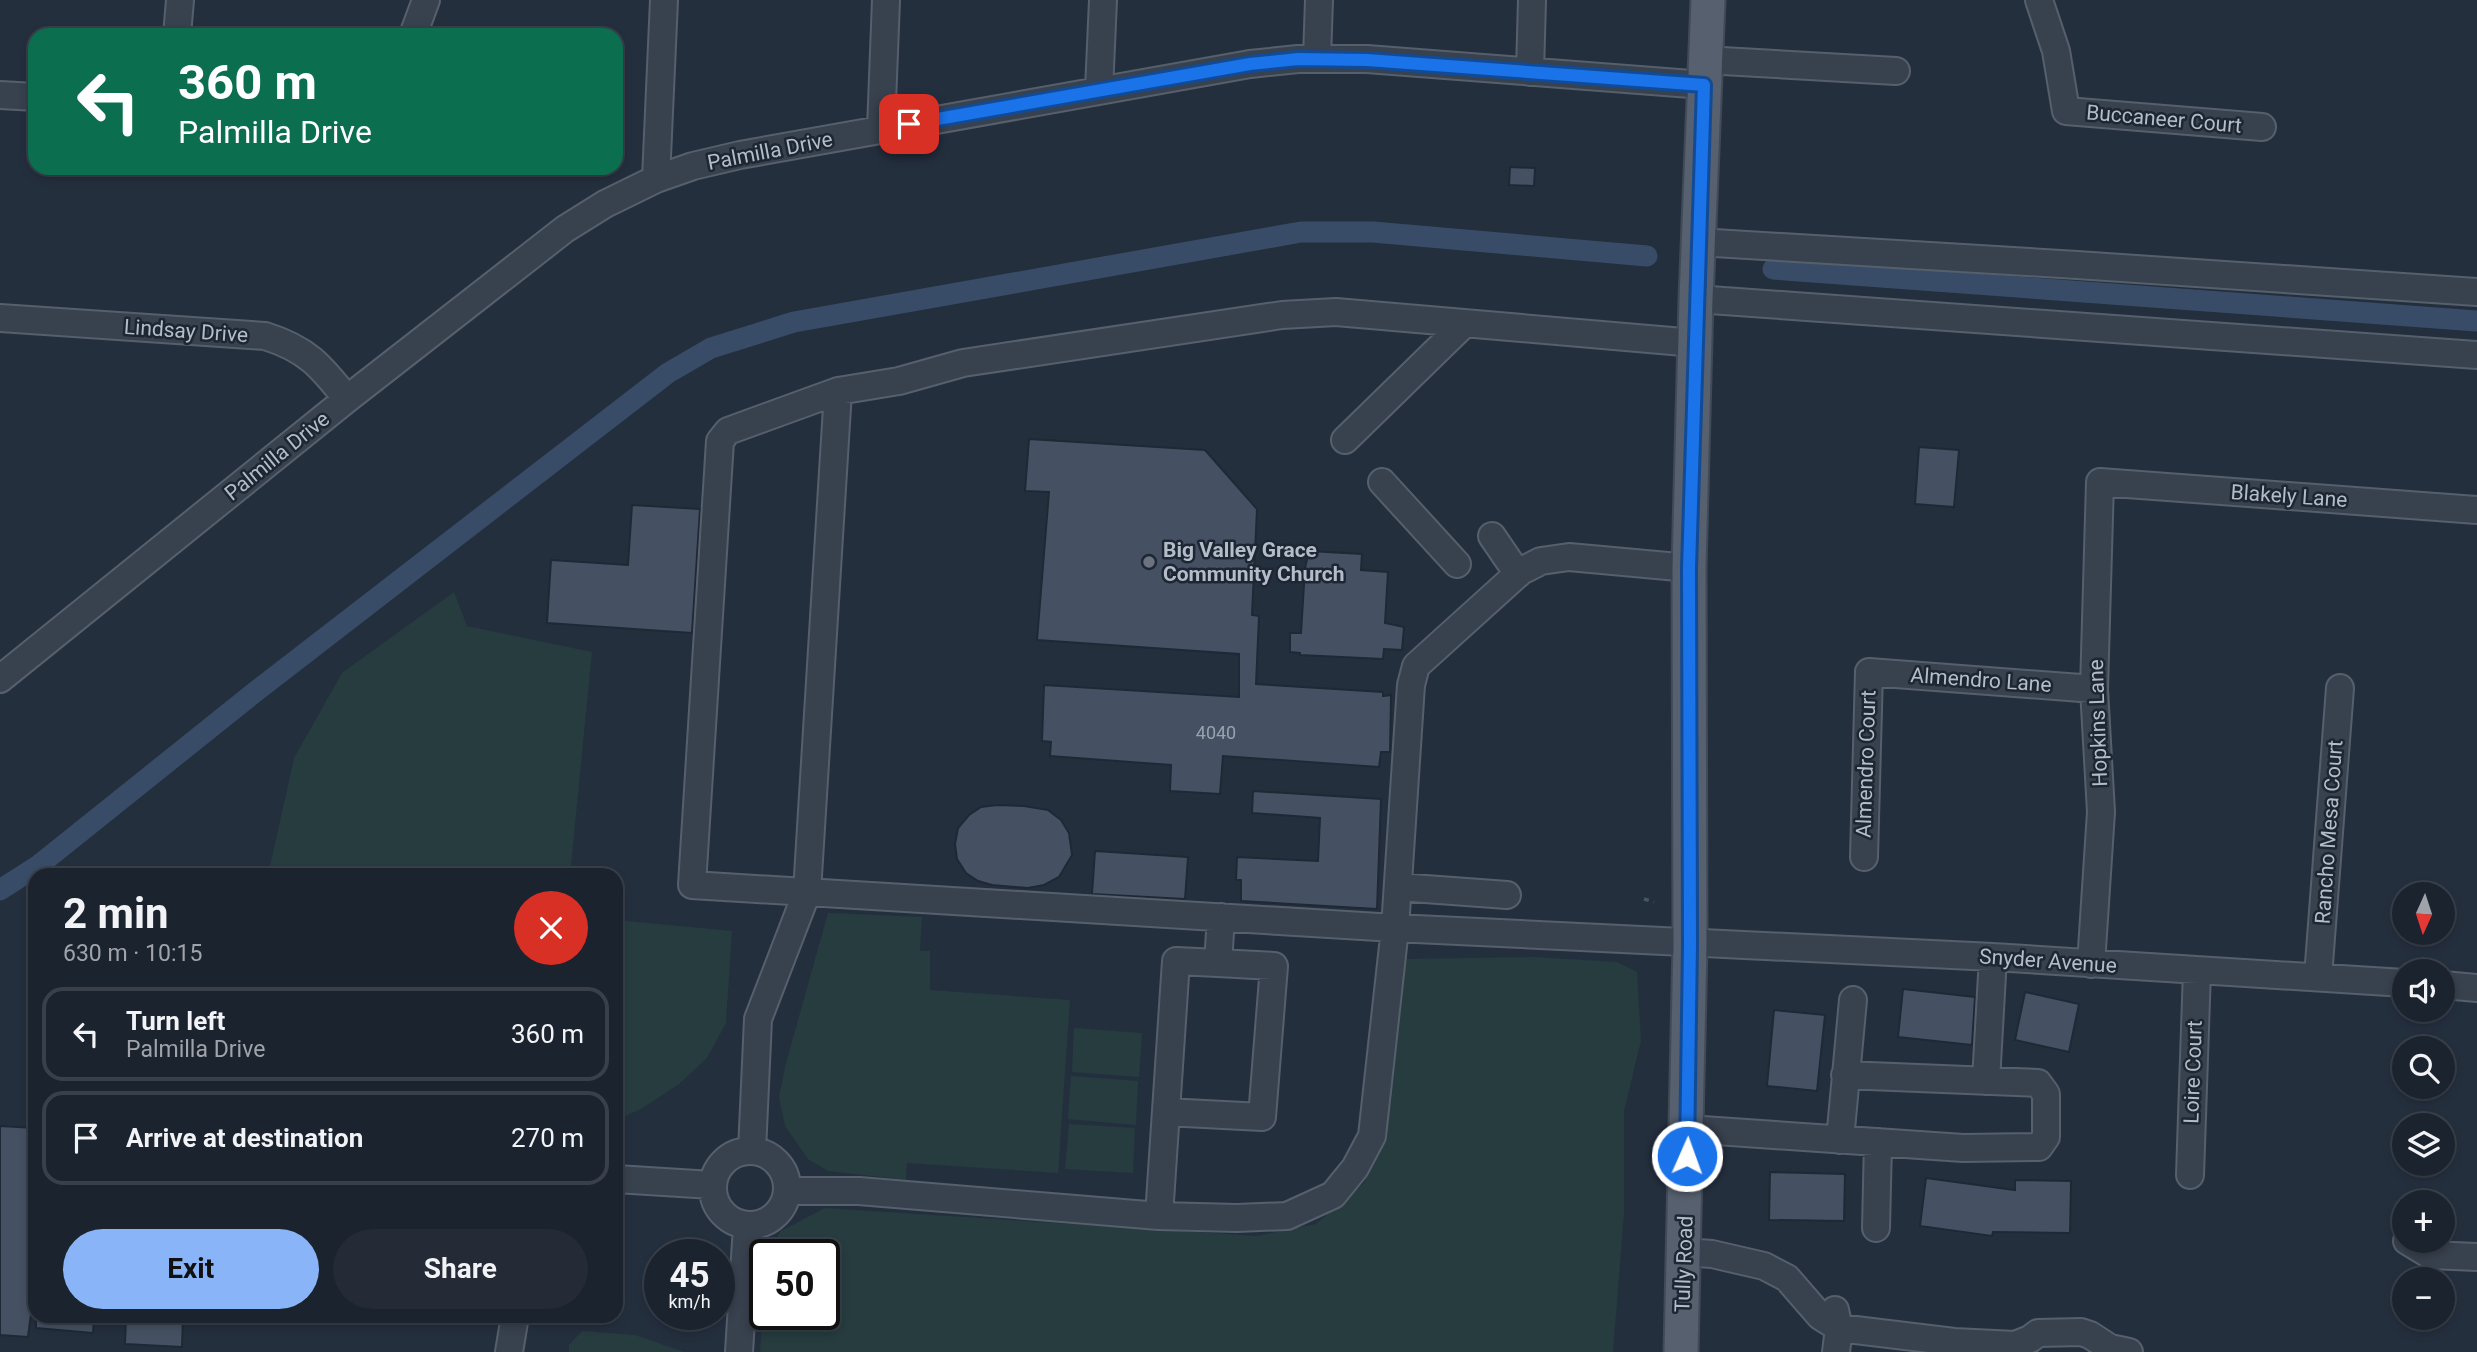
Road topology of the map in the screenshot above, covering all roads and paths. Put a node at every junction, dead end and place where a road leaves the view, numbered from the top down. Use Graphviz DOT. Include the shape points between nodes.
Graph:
graph roads {
  1 [pos="180,0"];
  2 [pos="426,0"];
  3 [pos="664,0"];
  4 [pos="886,0"];
  5 [pos="1103,0"];
  6 [pos="1319,0"];
  7 [pos="1532,0"];
  8 [pos="1708,0"];
  9 [pos="2039,0"];
  10 [pos="178,28"];
  11 [pos="416,28"];
  12 [pos="1317,58"];
  13 [pos="1896,71"];
  14 [pos="1530,72"];
  15 [pos="1705,72"];
  16 [pos="1100,90"];
  17 [pos="0,95"];
  18 [pos="28,97"];
  19 [pos="2262,127"];
  20 [pos="881,129"];
  21 [pos="656,179"];
  22 [pos="1699,242"];
  23 [pos="2477,292"];
  24 [pos="1696,299"];
  25 [pos="0,318"];
  26 [pos="1465,323"];
  27 [pos="1695,343"];
  28 [pos="2477,355"];
  29 [pos="838,391"];
  30 [pos="347,399"];
  31 [pos="1345,440"];
  32 [pos="1382,482"];
  33 [pos="2100,482"];
  34 [pos="2477,510"];
  35 [pos="1492,536"];
  36 [pos="1457,564"];
  37 [pos="1689,568"];
  38 [pos="1518,574"];
  39 [pos="1869,672"];
  40 [pos="2,673"];
  41 [pos="2340,688"];
  42 [pos="2094,689"];
  43 [pos="1864,857"];
  44 [pos="1398,887"];
  45 [pos="807,892"];
  46 [pos="1507,894"];
  47 [pos="1644,899"];
  48 [pos="1654,902"];
  49 [pos="1222,917"];
  50 [pos="1395,928"];
  51 [pos="1690,944"];
  52 [pos="1993,957"];
  53 [pos="1218,963"];
  54 [pos="2091,964"];
  55 [pos="2197,970"];
  56 [pos="2318,977"];
  57 [pos="2392,982"];
  58 [pos="2455,986"];
  59 [pos="2477,988"];
  60 [pos="1853,1000"];
  61 [pos="1846,1075"];
  62 [pos="1986,1081"];
  63 [pos="1166,1112"];
  64 [pos="1688,1129"];
  65 [pos="1840,1140"];
  66 [pos="1878,1142"];
  67 [pos="752,1151"];
  68 [pos="2190,1175"];
  69 [pos="623,1179"];
  70 [pos="712,1185"];
  71 [pos="787,1191"];
  72 [pos="1159,1216"];
  73 [pos="747,1226"];
  74 [pos="1876,1228"];
  75 [pos="1684,1244"];
  76 [pos="2427,1253"];
  77 [pos="2477,1257"];
  78 [pos="514,1323"];
  79 [pos="1838,1340"];
  80 [pos="509,1352"];
  81 [pos="739,1352"];
  82 [pos="1681,1352"];
  83 [pos="2129,1352"];
  1 -- 10 [label="street"];
  2 -- 11 [label="street"];
  3 -- 21 [label="street"];
  4 -- 20 [label="street"];
  5 -- 16 [label="street"];
  6 -- 12 [label="street"];
  7 -- 14 [label="street"];
  8 -- 15 [label="main road, Tully Road"];
  9 -- 19 [label="street, Buccaneer Court" via="2056,51 2066,111"];
  12 -- 14 [label="street, Palmilla Drive"];
  12 -- 16 [label="street, Palmilla Drive" via="1250,64"];
  13 -- 15 [label="street, Palmilla Drive"];
  14 -- 15 [label="street, Palmilla Drive"];
  15 -- 22 [label="main road, Tully Road"];
  16 -- 20 [label="street, Palmilla Drive"];
  17 -- 18 [label="street"];
  20 -- 21 [label="street, Palmilla Drive" via="740,155"];
  21 -- 30 [label="street, Palmilla Drive" via="565,229"];
  22 -- 23 [label="street"];
  22 -- 24 [label="main road, Tully Road"];
  24 -- 27 [label="main road, Tully Road"];
  24 -- 28 [label="street"];
  25 -- 30 [label="street, Lindsay Drive" via="265,337 304,352"];
  26 -- 27 [label="street"];
  26 -- 29 [label="street" via="1336,312 1282,315 963,363 899,381"];
  26 -- 31 [label="street"];
  27 -- 37 [label="main road, Tully Road"];
  29 -- 45 [label="street"];
  29 -- 45 [label="street, Snyder Avenue" via="728,430 720,441 692,885"];
  30 -- 40 [label="street, Palmilla Drive"];
  32 -- 36 [label="street"];
  33 -- 34 [label="street, Blakely Lane"];
  33 -- 42 [label="street, Hopkins Lane"];
  35 -- 38 [label="street"];
  37 -- 38 [label="street" via="1569,557 1542,561"];
  37 -- 51 [label="main road, Tully Road"];
  38 -- 44 [label="street" via="1416,666"];
  39 -- 42 [label="street, Almendro Lane"];
  39 -- 43 [label="street, Almendro Court"];
  41 -- 56 [label="street, Rancho Mesa Court"];
  42 -- 54 [label="street, Hopkins Lane" via="2101,812"];
  44 -- 46 [label="street"];
  44 -- 50 [label="street"];
  45 -- 49 [label="street, Snyder Avenue"];
  45 -- 67 [label="street" via="758,1019"];
  47 -- 48 [label="path"];
  49 -- 50 [label="street, Snyder Avenue"];
  49 -- 53 [label="street"];
  50 -- 51 [label="street, Snyder Avenue"];
  50 -- 72 [label="street" via="1372,1136 1334,1195 1287,1216"];
  51 -- 52 [label="street, Snyder Avenue"];
  51 -- 64 [label="main road, Tully Road"];
  52 -- 54 [label="street, Snyder Avenue"];
  52 -- 62 [label="street"];
  53 -- 63 [label="street" via="1176,961"];
  53 -- 63 [label="street" via="1274,966 1262,1117"];
  54 -- 55 [label="street, Snyder Avenue"];
  55 -- 56 [label="street, Snyder Avenue"];
  55 -- 68 [label="street, Loire Court"];
  56 -- 57 [label="street, Snyder Avenue"];
  58 -- 59 [label="street"];
  60 -- 61 [label="street"];
  61 -- 62 [label="street"];
  61 -- 65 [label="street"];
  62 -- 66 [label="street" via="2038,1083 2046,1094 2046,1137 2039,1147"];
  63 -- 72 [label="street"];
  64 -- 65 [label="street"];
  64 -- 75 [label="main road, Tully Road"];
  65 -- 66 [label="street"];
  66 -- 74 [label="street"];
  67 -- 70 [label="street" via="723,1162"];
  67 -- 71 [label="street" via="780,1166"];
  69 -- 70 [label="street"];
  70 -- 73 [label="street" via="720,1211"];
  71 -- 72 [label="street" via="859,1191"];
  71 -- 73 [label="street" via="776,1215"];
  73 -- 81 [label="street"];
  75 -- 79 [label="street" via="1779,1255 1802,1267 1835,1310"];
  75 -- 82 [label="main road, Tully Road"];
  76 -- 77 [label="street"];
  78 -- 80 [label="street"];
  79 -- 83 [label="street" via="2015,1345 2038,1333 2081,1332 2110,1348"];
}
